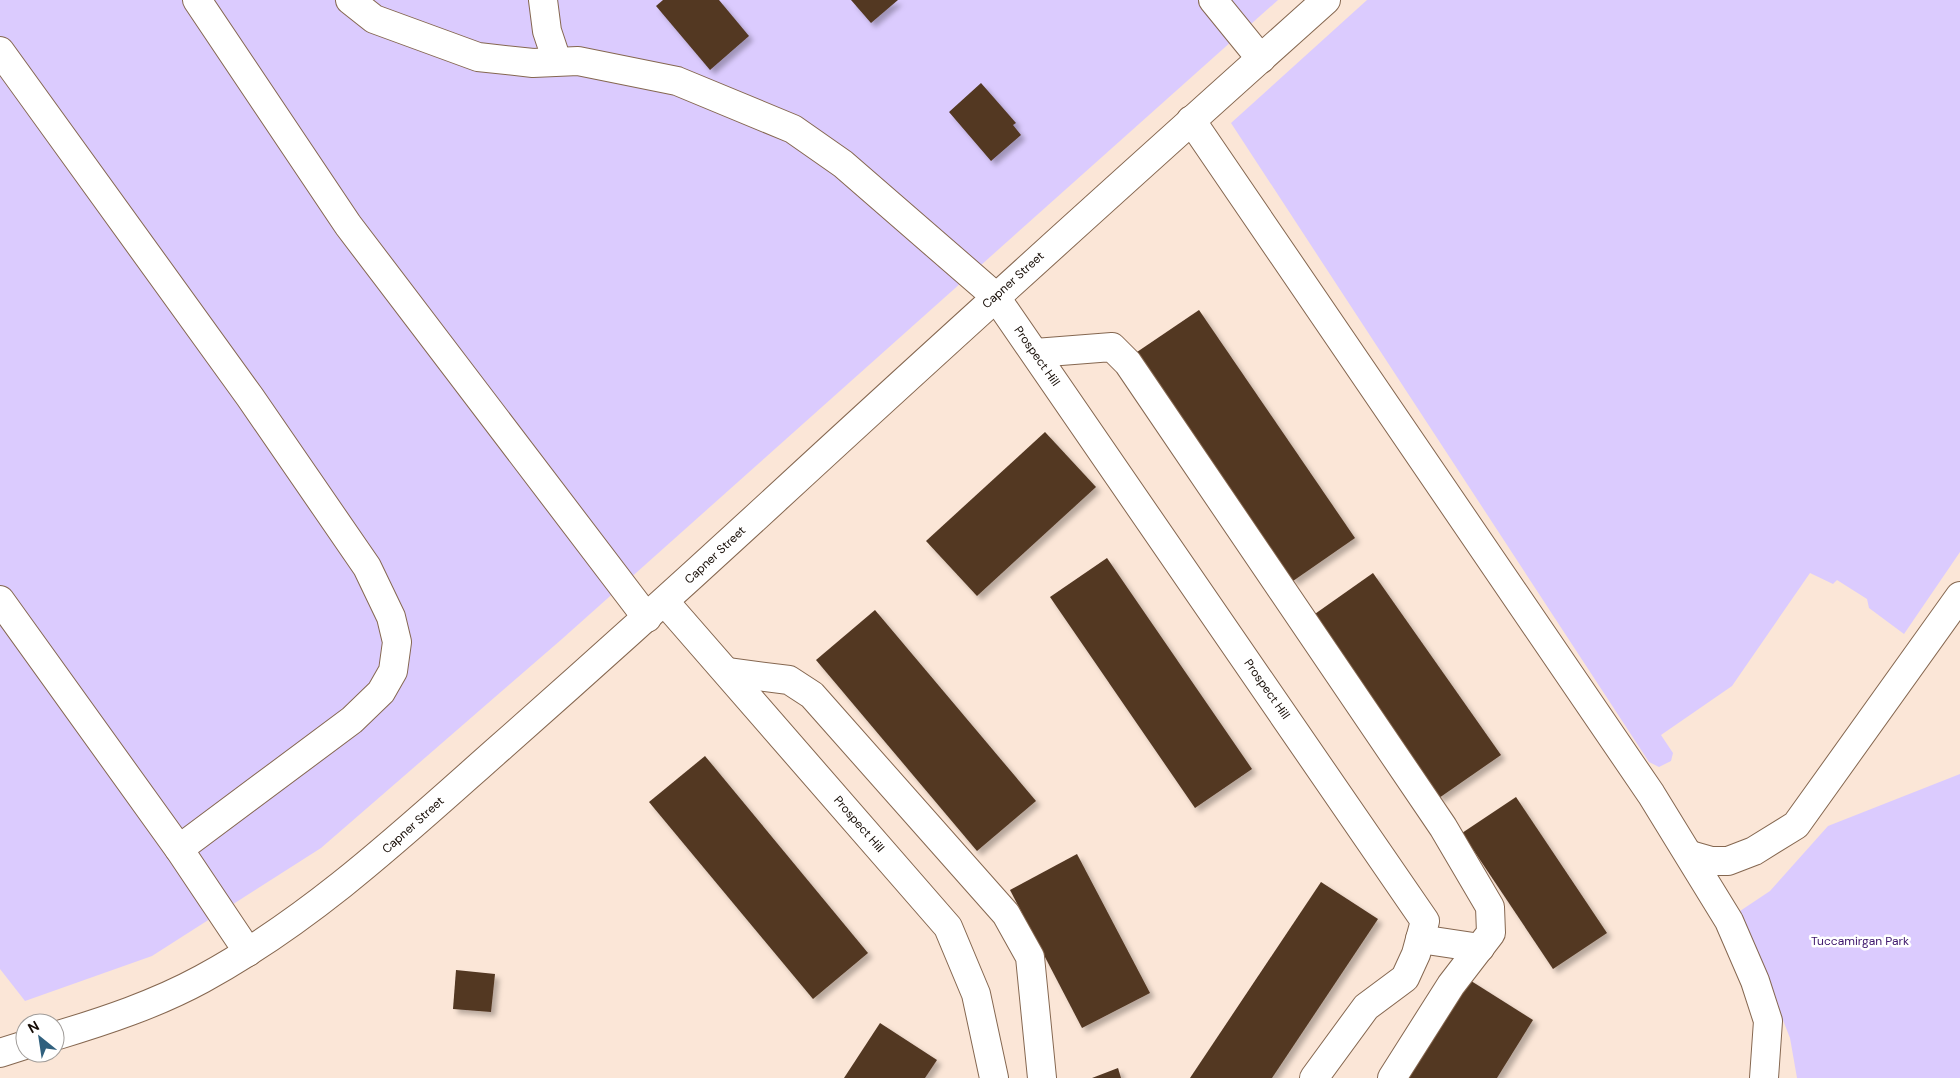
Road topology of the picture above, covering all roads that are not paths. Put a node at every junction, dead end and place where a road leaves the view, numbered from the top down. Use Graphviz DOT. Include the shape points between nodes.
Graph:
graph roads {
  1 [pos="197,0"];
  2 [pos="350,0"];
  3 [pos="543,0"];
  4 [pos="1213,0"];
  5 [pos="1326,0"];
  6 [pos="0,51"];
  7 [pos="1261,59"];
  8 [pos="557,61"];
  9 [pos="1192,120"];
  10 [pos="995,296"];
  11 [pos="1035,353"];
  12 [pos="1960,596"];
  13 [pos="0,600"];
  14 [pos="656,610"];
  15 [pos="727,672"];
  16 [pos="179,849"];
  17 [pos="1690,855"];
  18 [pos="1420,939"];
  19 [pos="1480,948"];
  20 [pos="248,952"];
  21 [pos="65,1033"];
  22 [pos="15,1048"];
  23 [pos="0,1052"];
  24 [pos="1760,1074"];
  25 [pos="994,1078"];
  26 [pos="1042,1078"];
  27 [pos="1314,1078"];
  28 [pos="1392,1078"];
  1 -- 14 [label="street, Prospect Hill" via="348,225"];
  2 -- 8 [label="street, Prospect Hill" via="374,19 478,56 534,63"];
  3 -- 8 [label="street" via="547,31"];
  4 -- 7 [label="street"];
  5 -- 7 [label="street, Capner Street"];
  6 -- 16 [label="street" via="250,397 367,567 391,617 397,642 393,671 381,692 352,720"];
  7 -- 9 [label="street, Capner Street"];
  8 -- 10 [label="street, Prospect Hill" via="578,61 677,81 794,128 843,164"];
  9 -- 10 [label="street, Capner Street"];
  9 -- 17 [label="street"];
  10 -- 11 [label="street, Prospect Hill"];
  10 -- 14 [label="street, Capner Street"];
  11 -- 18 [label="street, Prospect Hill" via="1425,921"];
  11 -- 19 [label="street" via="1112,347 1128,363 1443,827 1490,907 1491,932"];
  12 -- 17 [label="street" via="1796,825 1754,851 1728,861 1711,861"];
  13 -- 16 [label="street"];
  14 -- 15 [label="street, Prospect Hill"];
  14 -- 20 [label="street, Capner Street" via="380,854 321,902"];
  15 -- 25 [label="street, Prospect Hill" via="948,927 976,994"];
  15 -- 26 [label="street" via="789,680 812,694 1006,914 1030,957"];
  16 -- 20 [label="street"];
  17 -- 24 [label="street" via="1729,921 1768,1021"];
  18 -- 19 [label="street"];
  18 -- 27 [label="street, Prospect Hill" via="1405,978 1366,1007"];
  19 -- 28 [label="street" via="1451,985"];
  20 -- 21 [label="street, Capner Street" via="198,981 132,1010"];
  22 -- 23 [label="street"];
}
